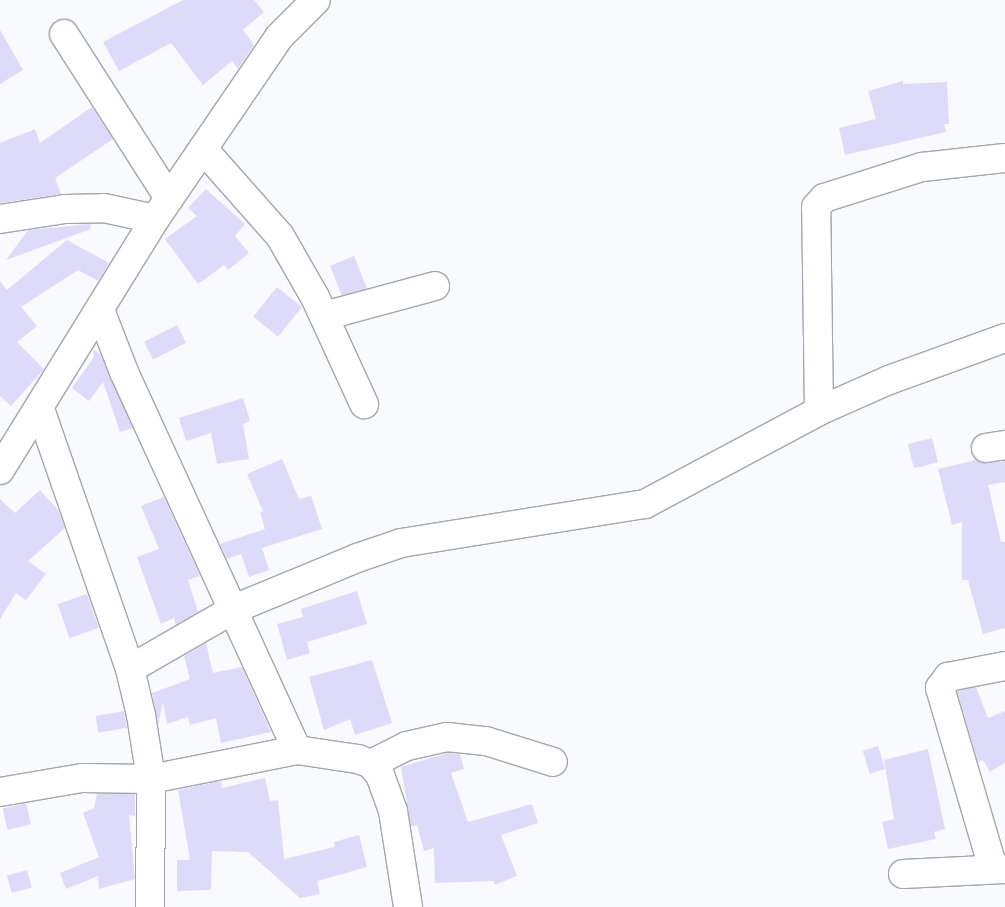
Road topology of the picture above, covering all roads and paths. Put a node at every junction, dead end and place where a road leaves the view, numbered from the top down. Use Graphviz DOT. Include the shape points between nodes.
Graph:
graph roads {
  1 [pos="316,0"];
  2 [pos="64,34"];
  3 [pos="203,149"];
  4 [pos="1005,158"];
  5 [pos="162,208"];
  6 [pos="0,219"];
  7 [pos="435,286"];
  8 [pos="100,310"];
  9 [pos="324,316"];
  10 [pos="1005,338"];
  11 [pos="364,404"];
  12 [pos="40,409"];
  13 [pos="818,411"];
  14 [pos="0,470"];
  15 [pos="234,609"];
  16 [pos="1005,666"];
  17 [pos="130,669"];
  18 [pos="297,750"];
  19 [pos="553,762"];
  20 [pos="371,764"];
  21 [pos="151,779"];
  22 [pos="0,792"];
  23 [pos="999,869"];
  24 [pos="903,874"];
  25 [pos="150,907"];
  26 [pos="408,907"];
  1 -- 3 [label="street" via="279,37"];
  2 -- 5 [label="street"];
  3 -- 5 [label="street"];
  3 -- 9 [label="street" via="280,236"];
  4 -- 13 [label="street" via="922,167 824,198 816,207"];
  5 -- 6 [label="street" via="65,209"];
  5 -- 8 [label="street"];
  7 -- 9 [label="street"];
  8 -- 12 [label="street"];
  8 -- 15 [label="street" via="124,372"];
  9 -- 11 [label="street"];
  10 -- 13 [label="street" via="890,380"];
  12 -- 14 [label="street"];
  12 -- 17 [label="street"];
  13 -- 15 [label="street" via="645,504 401,543"];
  15 -- 17 [label="street"];
  15 -- 18 [label="street"];
  16 -- 23 [label="street" via="948,677 940,688"];
  17 -- 21 [label="street"];
  18 -- 20 [label="street"];
  18 -- 21 [label="street"];
  19 -- 20 [label="street" via="486,741 447,737 407,746"];
  20 -- 26 [label="street" via="380,775 393,811"];
  21 -- 22 [label="street" via="82,778"];
  21 -- 25 [label="street"];
  23 -- 24 [label="street"];
}
